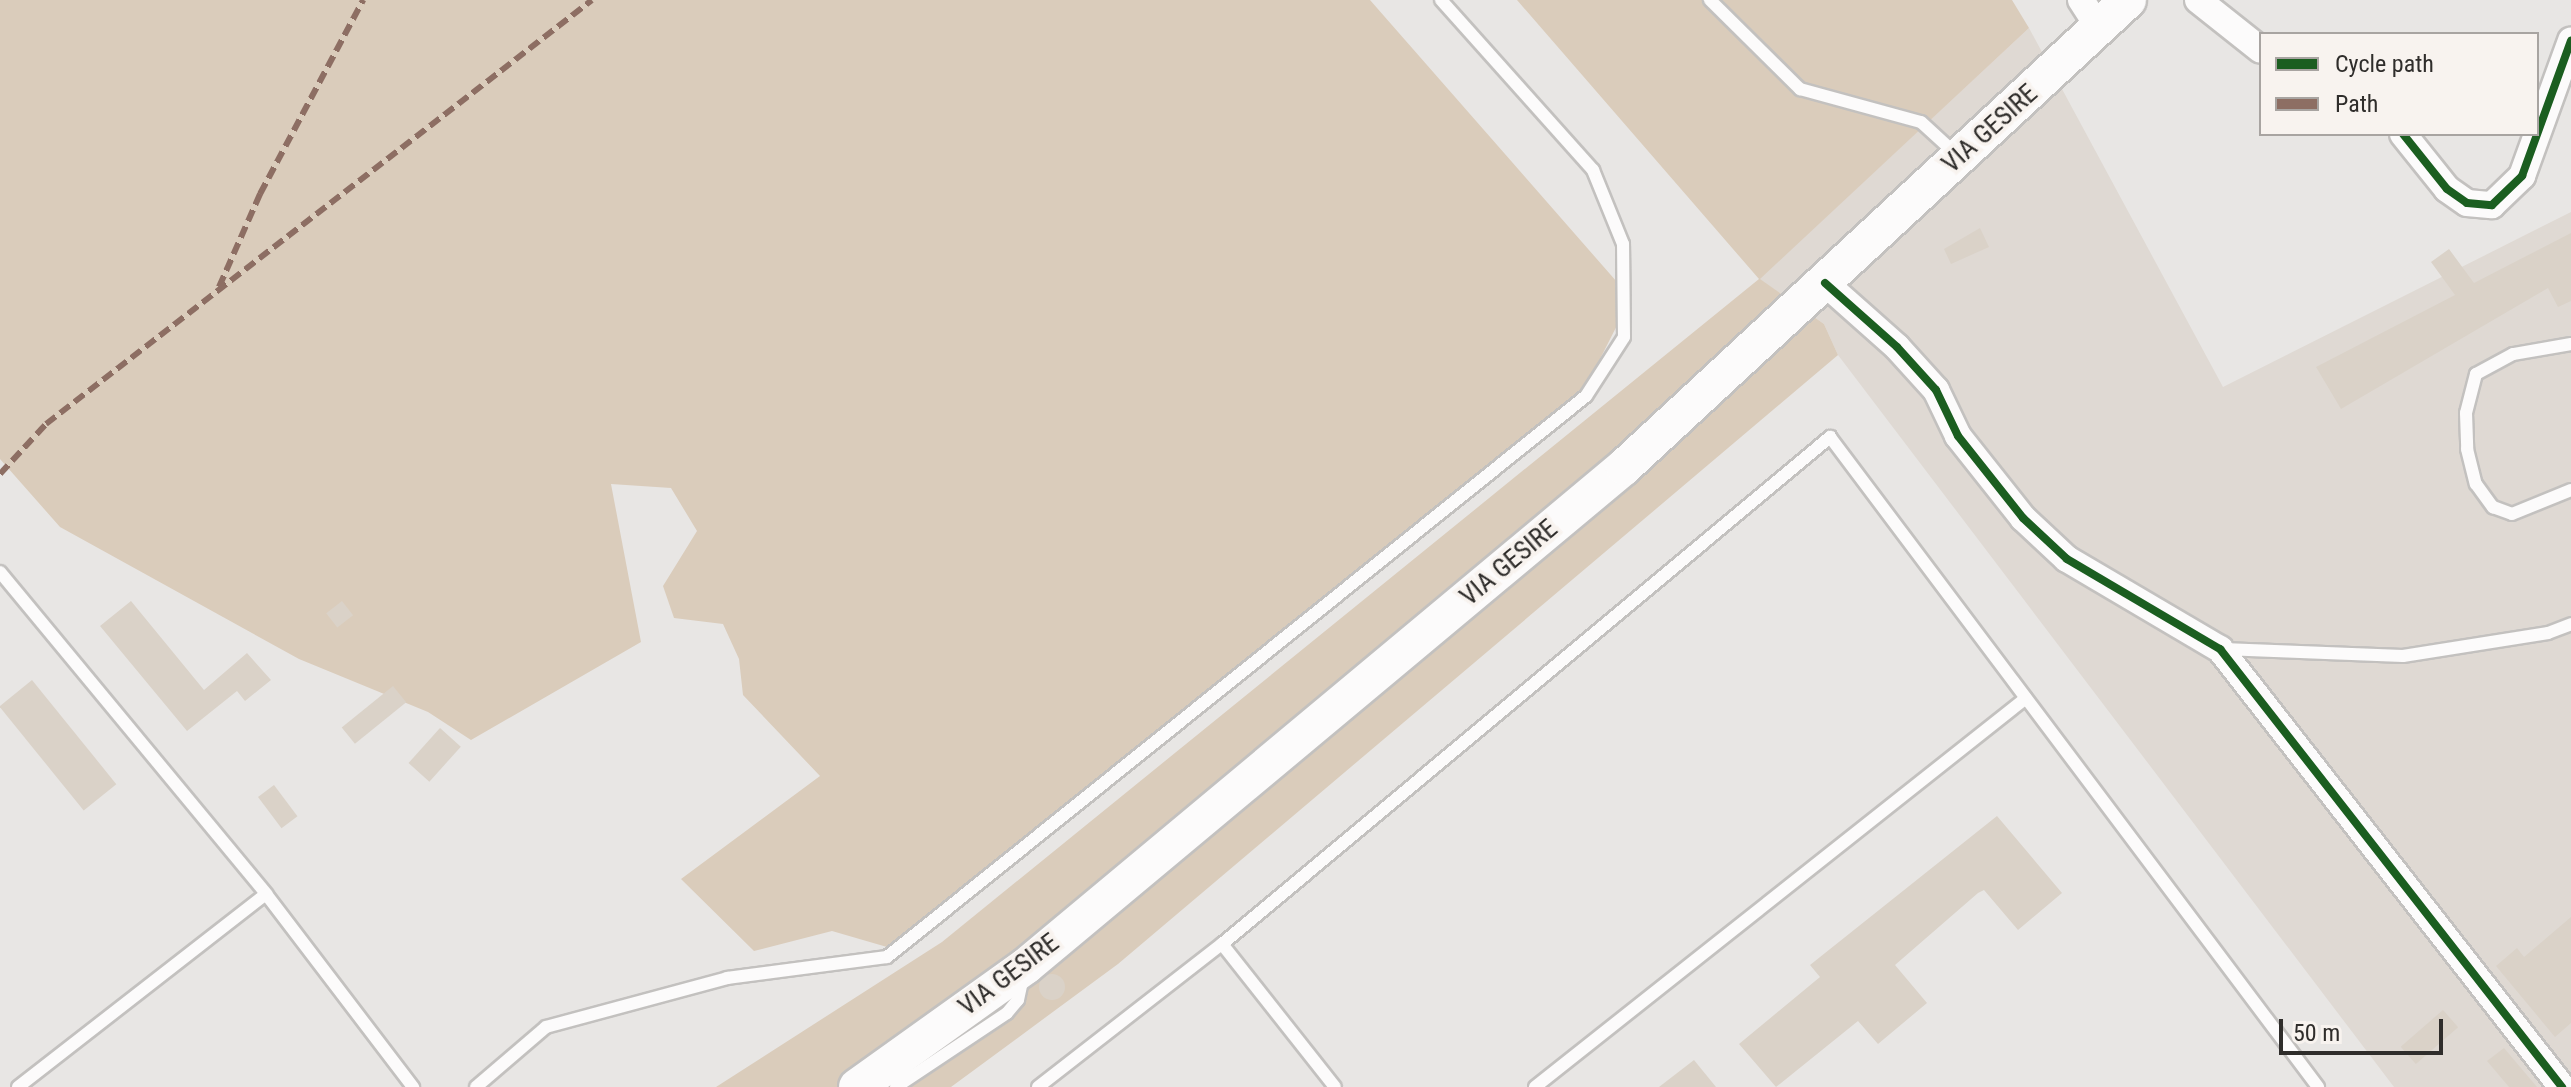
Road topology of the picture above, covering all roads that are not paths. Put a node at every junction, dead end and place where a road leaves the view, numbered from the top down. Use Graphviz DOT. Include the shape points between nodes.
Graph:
graph roads {
  1 [pos="1441,0"];
  2 [pos="1710,0"];
  3 [pos="2128,0"];
  4 [pos="2198,0"];
  5 [pos="2090,15"];
  6 [pos="2571,41"];
  7 [pos="2259,48"];
  8 [pos="2539,129"];
  9 [pos="2405,136"];
  10 [pos="2537,136"];
  11 [pos="1959,157"];
  12 [pos="1825,283"];
  13 [pos="2571,344"];
  14 [pos="2571,490"];
  15 [pos="0,572"];
  16 [pos="2571,624"];
  17 [pos="2220,649"];
  18 [pos="2026,698"];
  19 [pos="266,894"];
  20 [pos="1222,944"];
  21 [pos="1026,966"];
  22 [pos="18,1087"];
  23 [pos="413,1087"];
  24 [pos="476,1087"];
  25 [pos="857,1087"];
  26 [pos="896,1087"];
  27 [pos="1038,1087"];
  28 [pos="1335,1087"];
  29 [pos="1535,1087"];
  30 [pos="2318,1087"];
  31 [pos="2562,1087"];
  1 -- 24 [label="lane" via="1593,170 1623,244 1624,337 1586,396 887,957 727,978 546,1027"];
  2 -- 11 [label="lane" via="1800,89 1921,122"];
  3 -- 5 [label="main road, VIA GESIRE"];
  4 -- 7 [label="street"];
  5 -- 11 [label="main road, VIA GESIRE"];
  6 -- 8 [label="street"];
  9 -- 10 [label="street" via="2447,189 2467,203 2492,205 2522,176"];
  11 -- 12 [label="main road, VIA GESIRE"];
  12 -- 17 [label="street" via="1936,390 1958,436 2034,528 2105,583"];
  12 -- 21 [label="main road, VIA GESIRE" via="1624,467"];
  13 -- 14 [label="lane" via="2513,354 2476,374 2466,413 2467,449 2476,484 2493,507 2512,514"];
  15 -- 19 [label="lane"];
  16 -- 17 [label="lane" via="2548,633 2403,656"];
  17 -- 31 [label="street"];
  18 -- 20 [label="lane" via="1830,437"];
  18 -- 29 [label="lane"];
  18 -- 30 [label="lane"];
  19 -- 22 [label="lane"];
  19 -- 23 [label="lane"];
  20 -- 27 [label="lane"];
  20 -- 28 [label="lane"];
  21 -- 25 [label="main road, VIA GESIRE"];
  21 -- 26 [label="lane" via="1018,1000 1007,1013"];
}
